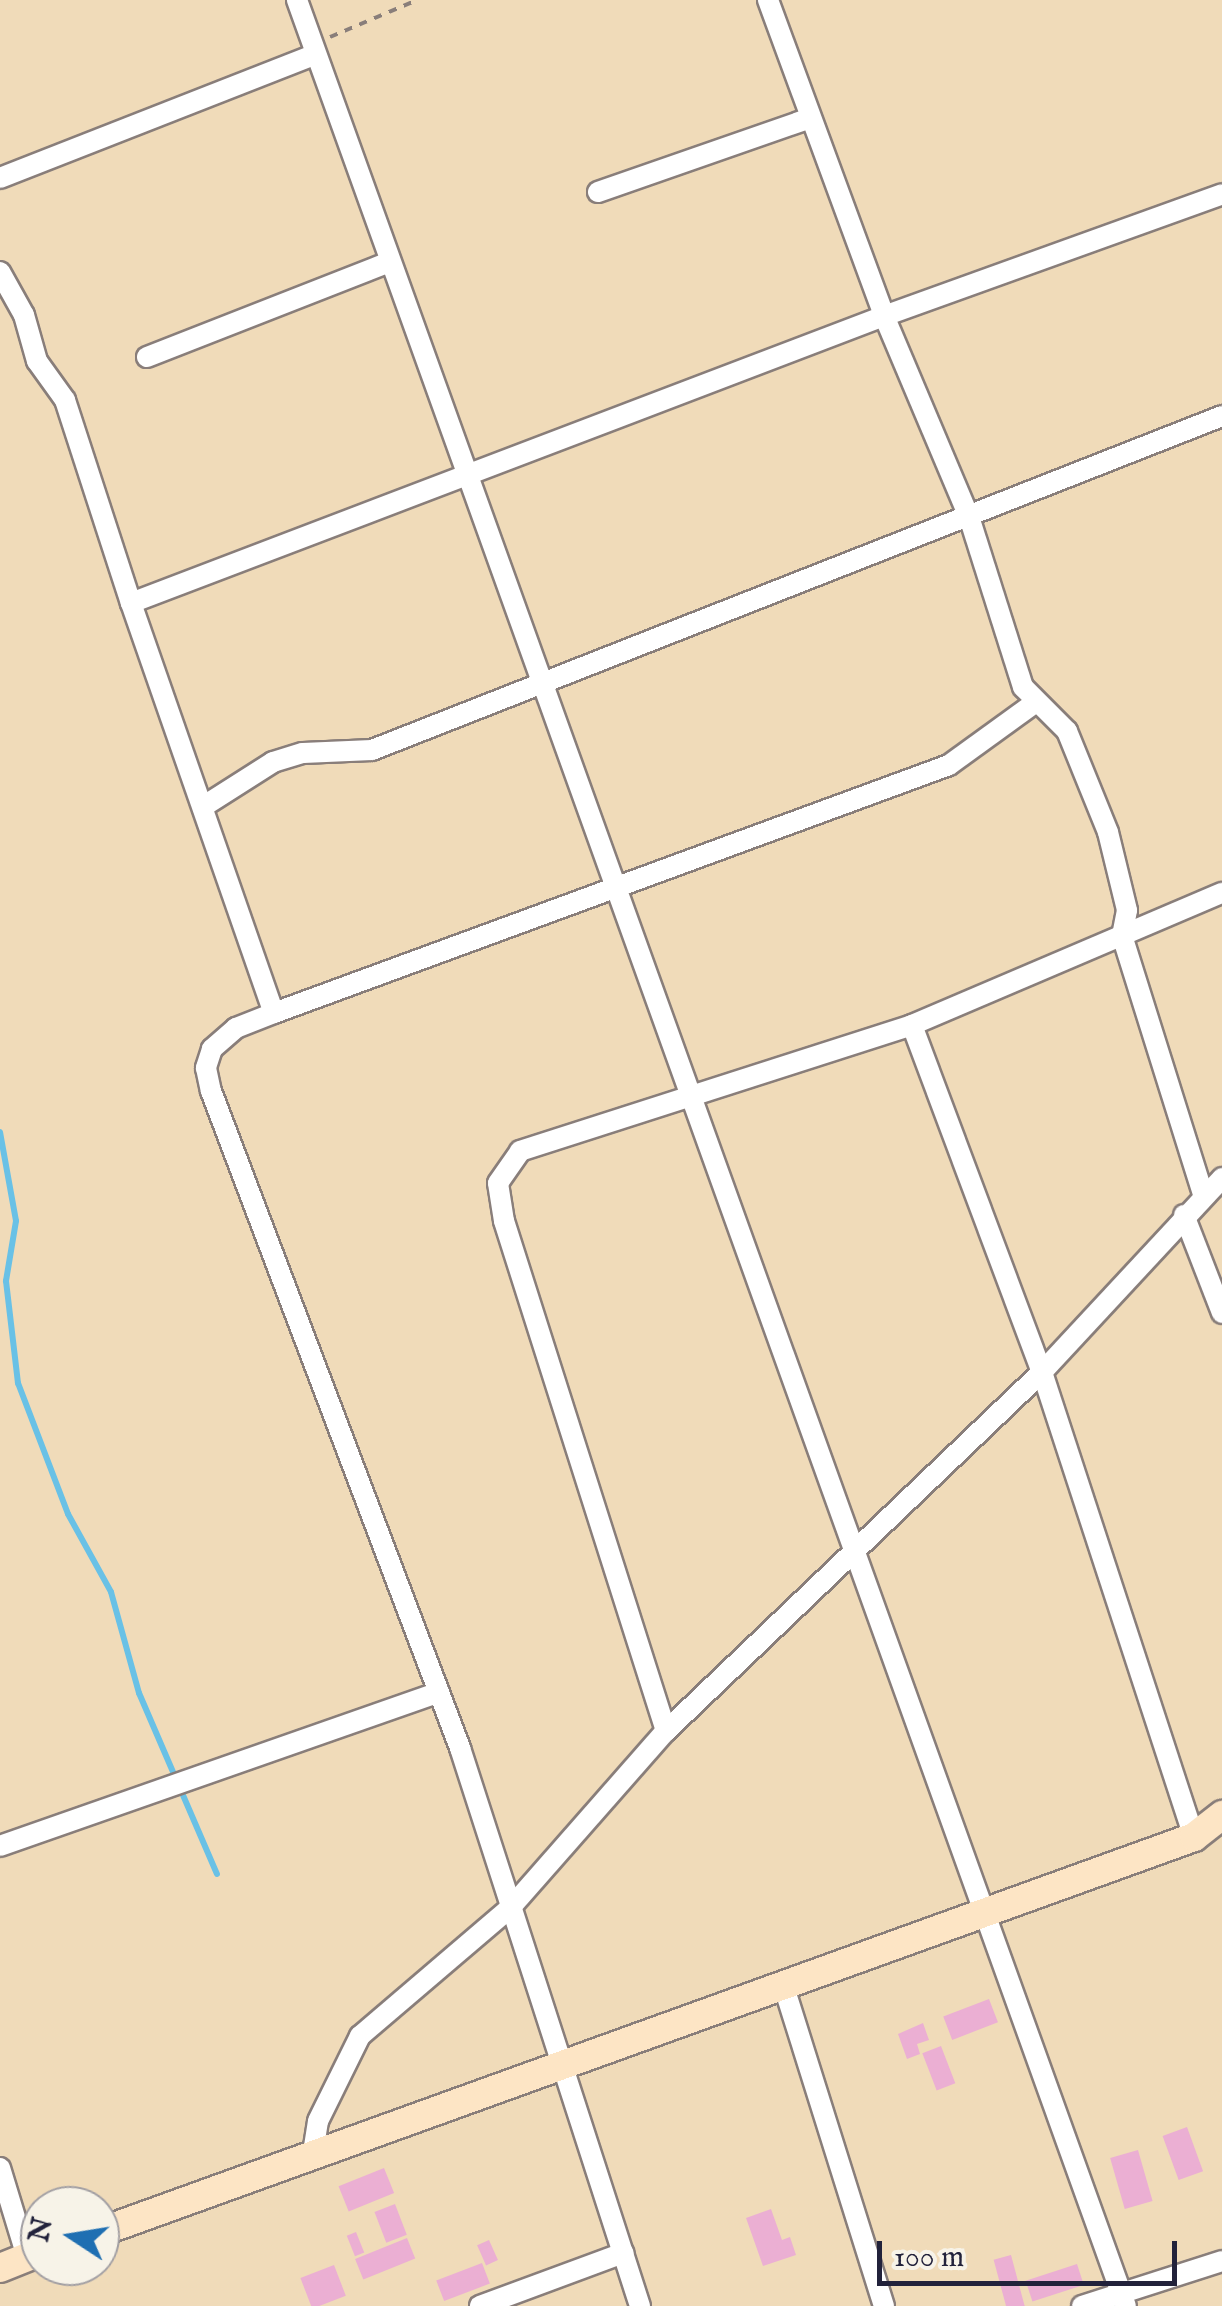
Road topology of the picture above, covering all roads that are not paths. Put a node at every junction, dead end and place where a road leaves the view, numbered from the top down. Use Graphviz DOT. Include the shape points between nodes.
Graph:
graph roads {
  1 [pos="297,0"];
  2 [pos="768,0"];
  3 [pos="314,49"];
  4 [pos="808,119"];
  5 [pos="0,178"];
  6 [pos="598,192"];
  7 [pos="1222,194"];
  8 [pos="389,262"];
  9 [pos="0,272"];
  10 [pos="884,316"];
  11 [pos="147,358"];
  12 [pos="1222,416"];
  13 [pos="466,479"];
  14 [pos="969,518"];
  15 [pos="132,602"];
  16 [pos="548,683"];
  17 [pos="1036,702"];
  18 [pos="204,806"];
  19 [pos="616,892"];
  20 [pos="1222,893"];
  21 [pos="1122,936"];
  22 [pos="274,1013"];
  23 [pos="912,1025"];
  24 [pos="693,1100"];
  25 [pos="1222,1178"];
  26 [pos="1204,1194"];
  27 [pos="1184,1215"];
  28 [pos="1222,1313"];
  29 [pos="1042,1372"];
  30 [pos="855,1548"];
  31 [pos="439,1692"];
  32 [pos="666,1731"];
  33 [pos="1222,1815"];
  34 [pos="1194,1837"];
  35 [pos="0,1846"];
  36 [pos="512,1906"];
  37 [pos="987,1912"];
  38 [pos="784,1987"];
  39 [pos="566,2068"];
  40 [pos="312,2159"];
  41 [pos="0,2168"];
  42 [pos="20,2220"];
  43 [pos="120,2225"];
  44 [pos="622,2253"];
  45 [pos="1222,2260"];
  46 [pos="1124,2300"];
  47 [pos="480,2306"];
  48 [pos="640,2306"];
  49 [pos="884,2306"];
  50 [pos="1082,2306"];
  1 -- 3 [label="street"];
  2 -- 4 [label="street"];
  3 -- 5 [label="street"];
  3 -- 8 [label="street"];
  4 -- 6 [label="street"];
  4 -- 10 [label="street"];
  7 -- 10 [label="street"];
  8 -- 11 [label="street"];
  8 -- 13 [label="street"];
  9 -- 15 [label="street" via="24,314 37,362 66,400"];
  10 -- 13 [label="street"];
  10 -- 14 [label="street"];
  12 -- 14 [label="street"];
  13 -- 15 [label="street"];
  13 -- 16 [label="street"];
  14 -- 16 [label="street"];
  14 -- 17 [label="street" via="1024,687"];
  15 -- 18 [label="street"];
  16 -- 18 [label="street" via="372,750 303,752 274,762"];
  16 -- 19 [label="street"];
  17 -- 19 [label="street" via="950,764"];
  17 -- 21 [label="street" via="1067,730 1108,832 1128,910"];
  18 -- 22 [label="street"];
  19 -- 22 [label="street"];
  19 -- 24 [label="street"];
  20 -- 21 [label="street"];
  21 -- 23 [label="street"];
  21 -- 26 [label="street"];
  22 -- 31 [label="street" via="236,1028 212,1049 206,1068 211,1091"];
  23 -- 24 [label="street"];
  23 -- 29 [label="street"];
  24 -- 30 [label="street" via="768,1325"];
  24 -- 32 [label="street" via="520,1151 498,1183 504,1221"];
  25 -- 26 [label="street"];
  26 -- 27 [label="street"];
  27 -- 28 [label="street"];
  27 -- 29 [label="street"];
  29 -- 30 [label="street"];
  29 -- 34 [label="street"];
  30 -- 32 [label="street"];
  30 -- 37 [label="street"];
  31 -- 35 [label="street"];
  31 -- 36 [label="street"];
  32 -- 36 [label="street"];
  33 -- 34 [label="main road"];
  34 -- 37 [label="main road"];
  36 -- 39 [label="street"];
  36 -- 40 [label="street" via="360,2036 318,2121"];
  37 -- 38 [label="main road"];
  37 -- 46 [label="street"];
  38 -- 39 [label="main road"];
  38 -- 49 [label="street"];
  39 -- 40 [label="main road"];
  39 -- 44 [label="street"];
  40 -- 43 [label="main road"];
  41 -- 42 [label="street"];
  44 -- 47 [label="street"];
  44 -- 48 [label="street"];
  45 -- 46 [label="street"];
  46 -- 50 [label="street"];
}
